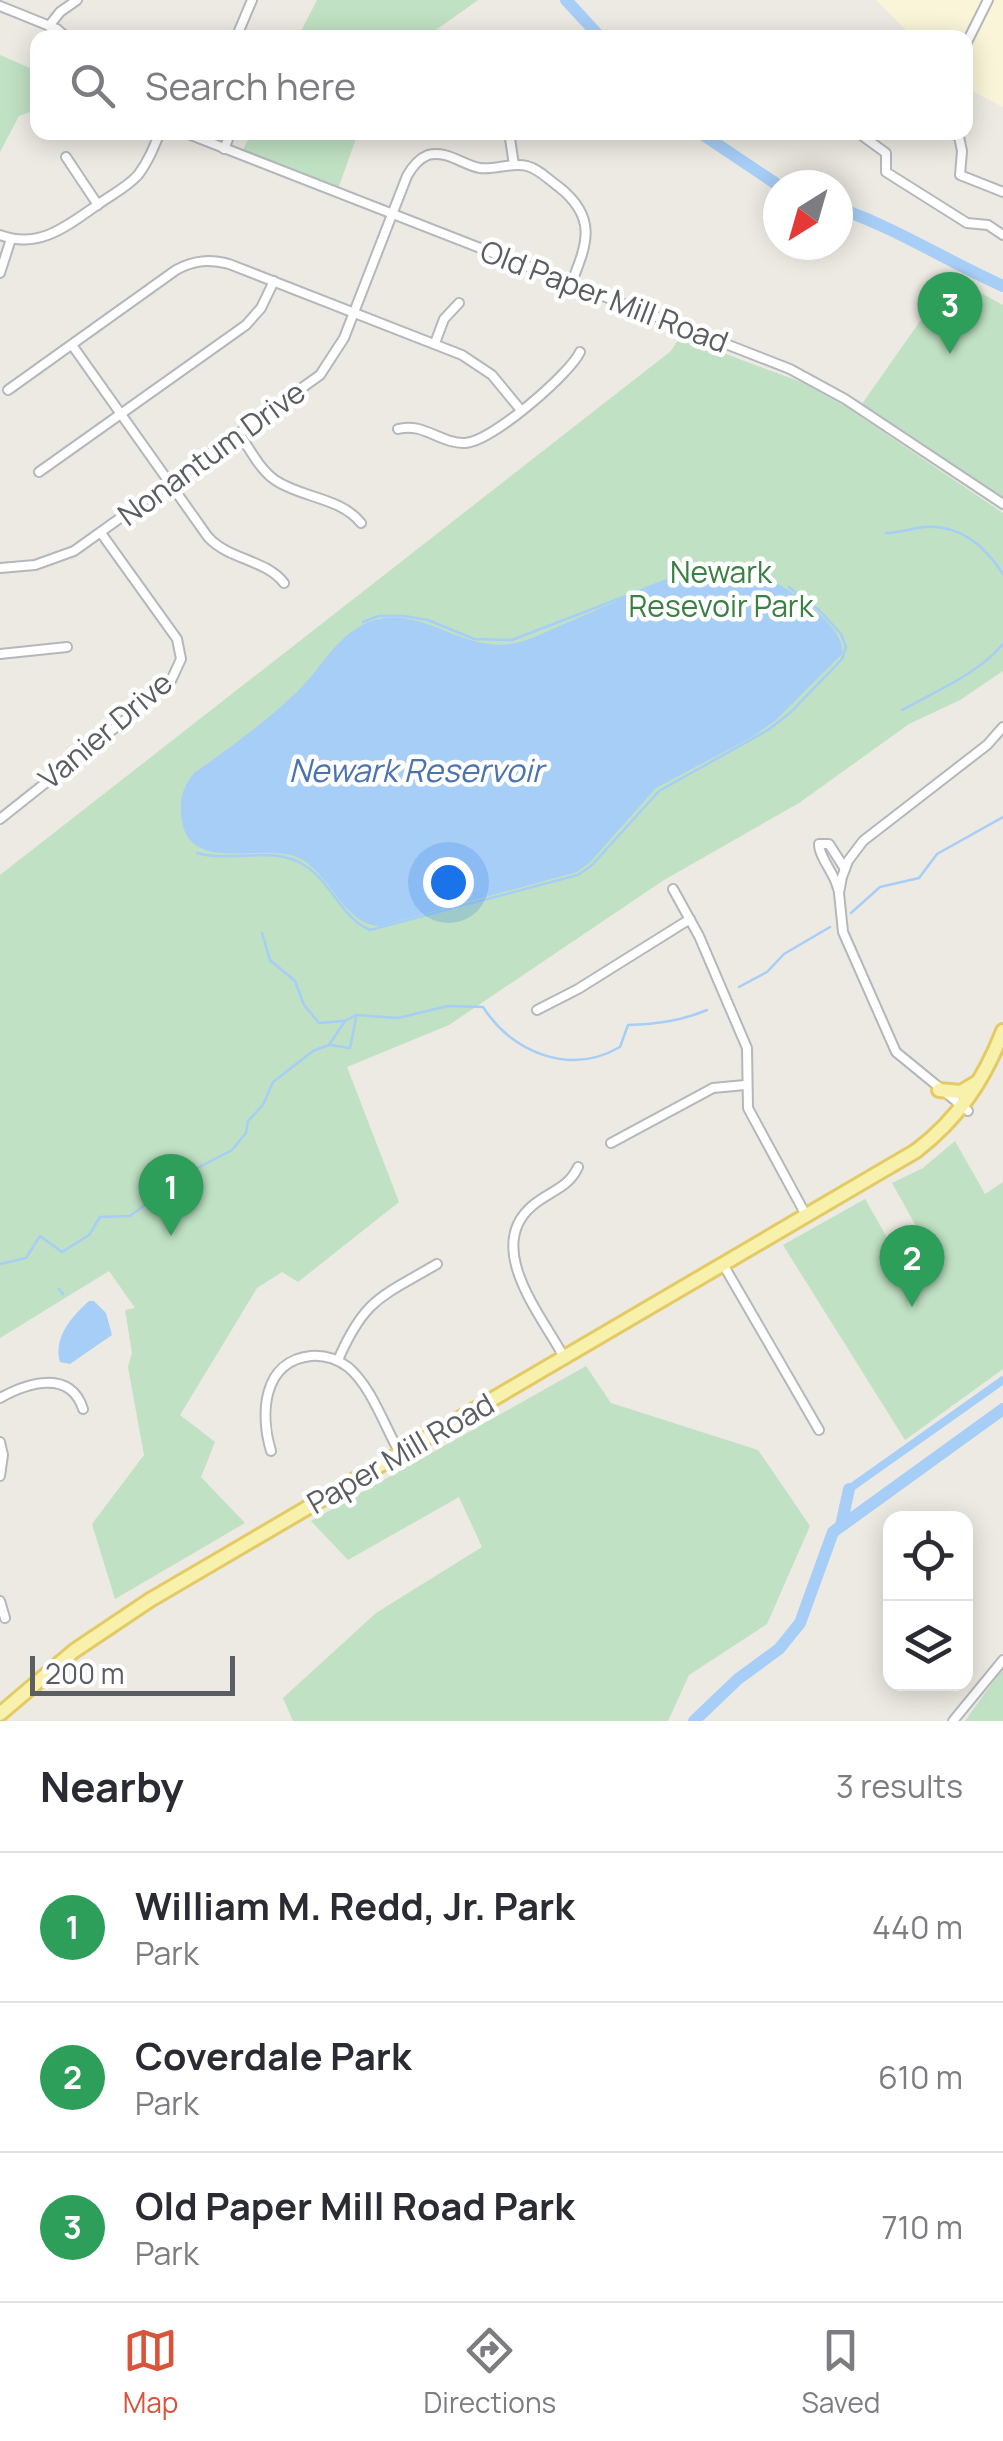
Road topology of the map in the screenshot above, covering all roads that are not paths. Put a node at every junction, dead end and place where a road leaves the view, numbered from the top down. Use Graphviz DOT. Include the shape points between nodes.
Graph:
graph roads {
  1 [pos="77,0"];
  2 [pos="252,0"];
  3 [pos="988,0"];
  4 [pos="0,6"];
  5 [pos="50,26"];
  6 [pos="56,30"];
  7 [pos="239,30"];
  8 [pos="973,30"];
  9 [pos="157,140"];
  10 [pos="202,140"];
  11 [pos="228,140"];
  12 [pos="510,140"];
  13 [pos="869,140"];
  14 [pos="960,140"];
  15 [pos="224,149"];
  16 [pos="66,158"];
  17 [pos="514,165"];
  18 [pos="1003,192"];
  19 [pos="98,204"];
  20 [pos="392,214"];
  21 [pos="0,235"];
  22 [pos="1003,235"];
  23 [pos="11,239"];
  24 [pos="0,273"];
  25 [pos="274,281"];
  26 [pos="571,284"];
  27 [pos="459,303"];
  28 [pos="354,312"];
  29 [pos="435,344"];
  30 [pos="72,345"];
  31 [pos="580,352"];
  32 [pos="8,390"];
  33 [pos="520,409"];
  34 [pos="122,414"];
  35 [pos="398,429"];
  36 [pos="240,435"];
  37 [pos="39,472"];
  38 [pos="171,484"];
  39 [pos="1003,504"];
  40 [pos="361,523"];
  41 [pos="102,533"];
  42 [pos="0,568"];
  43 [pos="284,584"];
  44 [pos="67,646"];
  45 [pos="0,654"];
  46 [pos="1003,727"];
  47 [pos="0,818"];
  48 [pos="845,869"];
  49 [pos="673,889"];
  50 [pos="838,893"];
  51 [pos="690,919"];
  52 [pos="537,1010"];
  53 [pos="1003,1031"];
  54 [pos="996,1047"];
  55 [pos="981,1078"];
  56 [pos="746,1086"];
  57 [pos="939,1090"];
  58 [pos="966,1109"];
  59 [pos="946,1126"];
  60 [pos="611,1143"];
  61 [pos="578,1166"];
  62 [pos="811,1216"];
  63 [pos="437,1264"];
  64 [pos="724,1266"];
  65 [pos="565,1359"];
  66 [pos="338,1360"];
  67 [pos="0,1398"];
  68 [pos="83,1409"];
  69 [pos="818,1430"];
  70 [pos="0,1442"];
  71 [pos="270,1450"];
  72 [pos="401,1454"];
  73 [pos="0,1476"];
  74 [pos="0,1601"];
  75 [pos="4,1618"];
  76 [pos="1003,1660"];
  77 [pos="0,1714"];
  78 [pos="953,1721"];
  1 -- 5 [label="street"];
  2 -- 7 [label="street"];
  3 -- 8 [label="street"];
  4 -- 5 [label="street"];
  5 -- 6 [label="street"];
  9 -- 19 [label="street" via="135,178"];
  10 -- 15 [label="street, Old Paper Mill Road"];
  11 -- 15 [label="street"];
  12 -- 17 [label="street"];
  13 -- 22 [label="street" via="886,153 886,172 966,223"];
  14 -- 18 [label="street" via="960,175"];
  15 -- 20 [label="street, Old Paper Mill Road"];
  16 -- 19 [label="street"];
  17 -- 20 [label="street, Nonantum Drive" via="478,168 434,154 414,165"];
  17 -- 26 [label="street" via="538,171 581,212 586,242"];
  19 -- 23 [label="street" via="48,237"];
  20 -- 26 [label="street, Old Paper Mill Road"];
  20 -- 28 [label="street, Nonantum Drive"];
  21 -- 23 [label="street"];
  23 -- 24 [label="street"];
  25 -- 28 [label="street"];
  25 -- 30 [label="street" via="220,262 193,262"];
  25 -- 34 [label="street" via="251,320"];
  26 -- 39 [label="street, Old Paper Mill Road" via="800,373"];
  27 -- 29 [label="street" via="444,318"];
  28 -- 29 [label="street"];
  28 -- 36 [label="street, Nonantum Drive" via="320,375"];
  29 -- 33 [label="street" via="484,367"];
  30 -- 32 [label="street"];
  30 -- 34 [label="street"];
  31 -- 33 [label="street" via="566,373"];
  33 -- 35 [label="street" via="468,443 412,426"];
  34 -- 37 [label="street"];
  34 -- 38 [label="street"];
  36 -- 38 [label="street, Nonantum Drive"];
  36 -- 40 [label="street" via="276,480 348,510"];
  38 -- 41 [label="street, Nonantum Drive"];
  38 -- 43 [label="street" via="214,544 269,569"];
  41 -- 42 [label="street, Nonantum Drive" via="62,557"];
  41 -- 47 [label="street, Vanier Drive" via="177,639 180,666 163,690"];
  44 -- 45 [label="street"];
  46 -- 48 [label="street" via="863,841"];
  48 -- 50 [label="street"];
  48 -- 50 [label="street" via="829,844 820,844"];
  49 -- 51 [label="street"];
  50 -- 57 [label="street" via="844,932 882,1026 896,1052"];
  51 -- 52 [label="street"];
  51 -- 56 [label="street" via="748,1048"];
  53 -- 54 [label="main road, Paper Mill Road"];
  54 -- 55 [label="main road, Paper Mill Road"];
  54 -- 58 [label="main road, Paper Mill Road" via="987,1081"];
  55 -- 57 [label="main road" via="961,1092"];
  55 -- 58 [label="main road, Paper Mill Road"];
  56 -- 60 [label="street" via="714,1088"];
  56 -- 62 [label="street" via="751,1117"];
  57 -- 58 [label="street"];
  57 -- 59 [label="main road"];
  58 -- 59 [label="main road, Paper Mill Road"];
  58 -- 62 [label="main road, Paper Mill Road" via="920,1156"];
  59 -- 62 [label="main road, Paper Mill Road"];
  61 -- 65 [label="street" via="568,1184 526,1212 512,1250"];
  62 -- 64 [label="main road, Paper Mill Road"];
  63 -- 66 [label="street" via="366,1308"];
  64 -- 65 [label="main road, Paper Mill Road"];
  64 -- 69 [label="street"];
  65 -- 72 [label="main road, Paper Mill Road"];
  66 -- 71 [label="street" via="300,1358 276,1374 264,1410"];
  66 -- 72 [label="street" via="361,1382"];
  67 -- 68 [label="street" via="27,1384 50,1382 72,1391"];
  70 -- 73 [label="street"];
  72 -- 77 [label="main road, Paper Mill Road" via="106,1627"];
  74 -- 75 [label="street"];
  76 -- 78 [label="street"];
}
